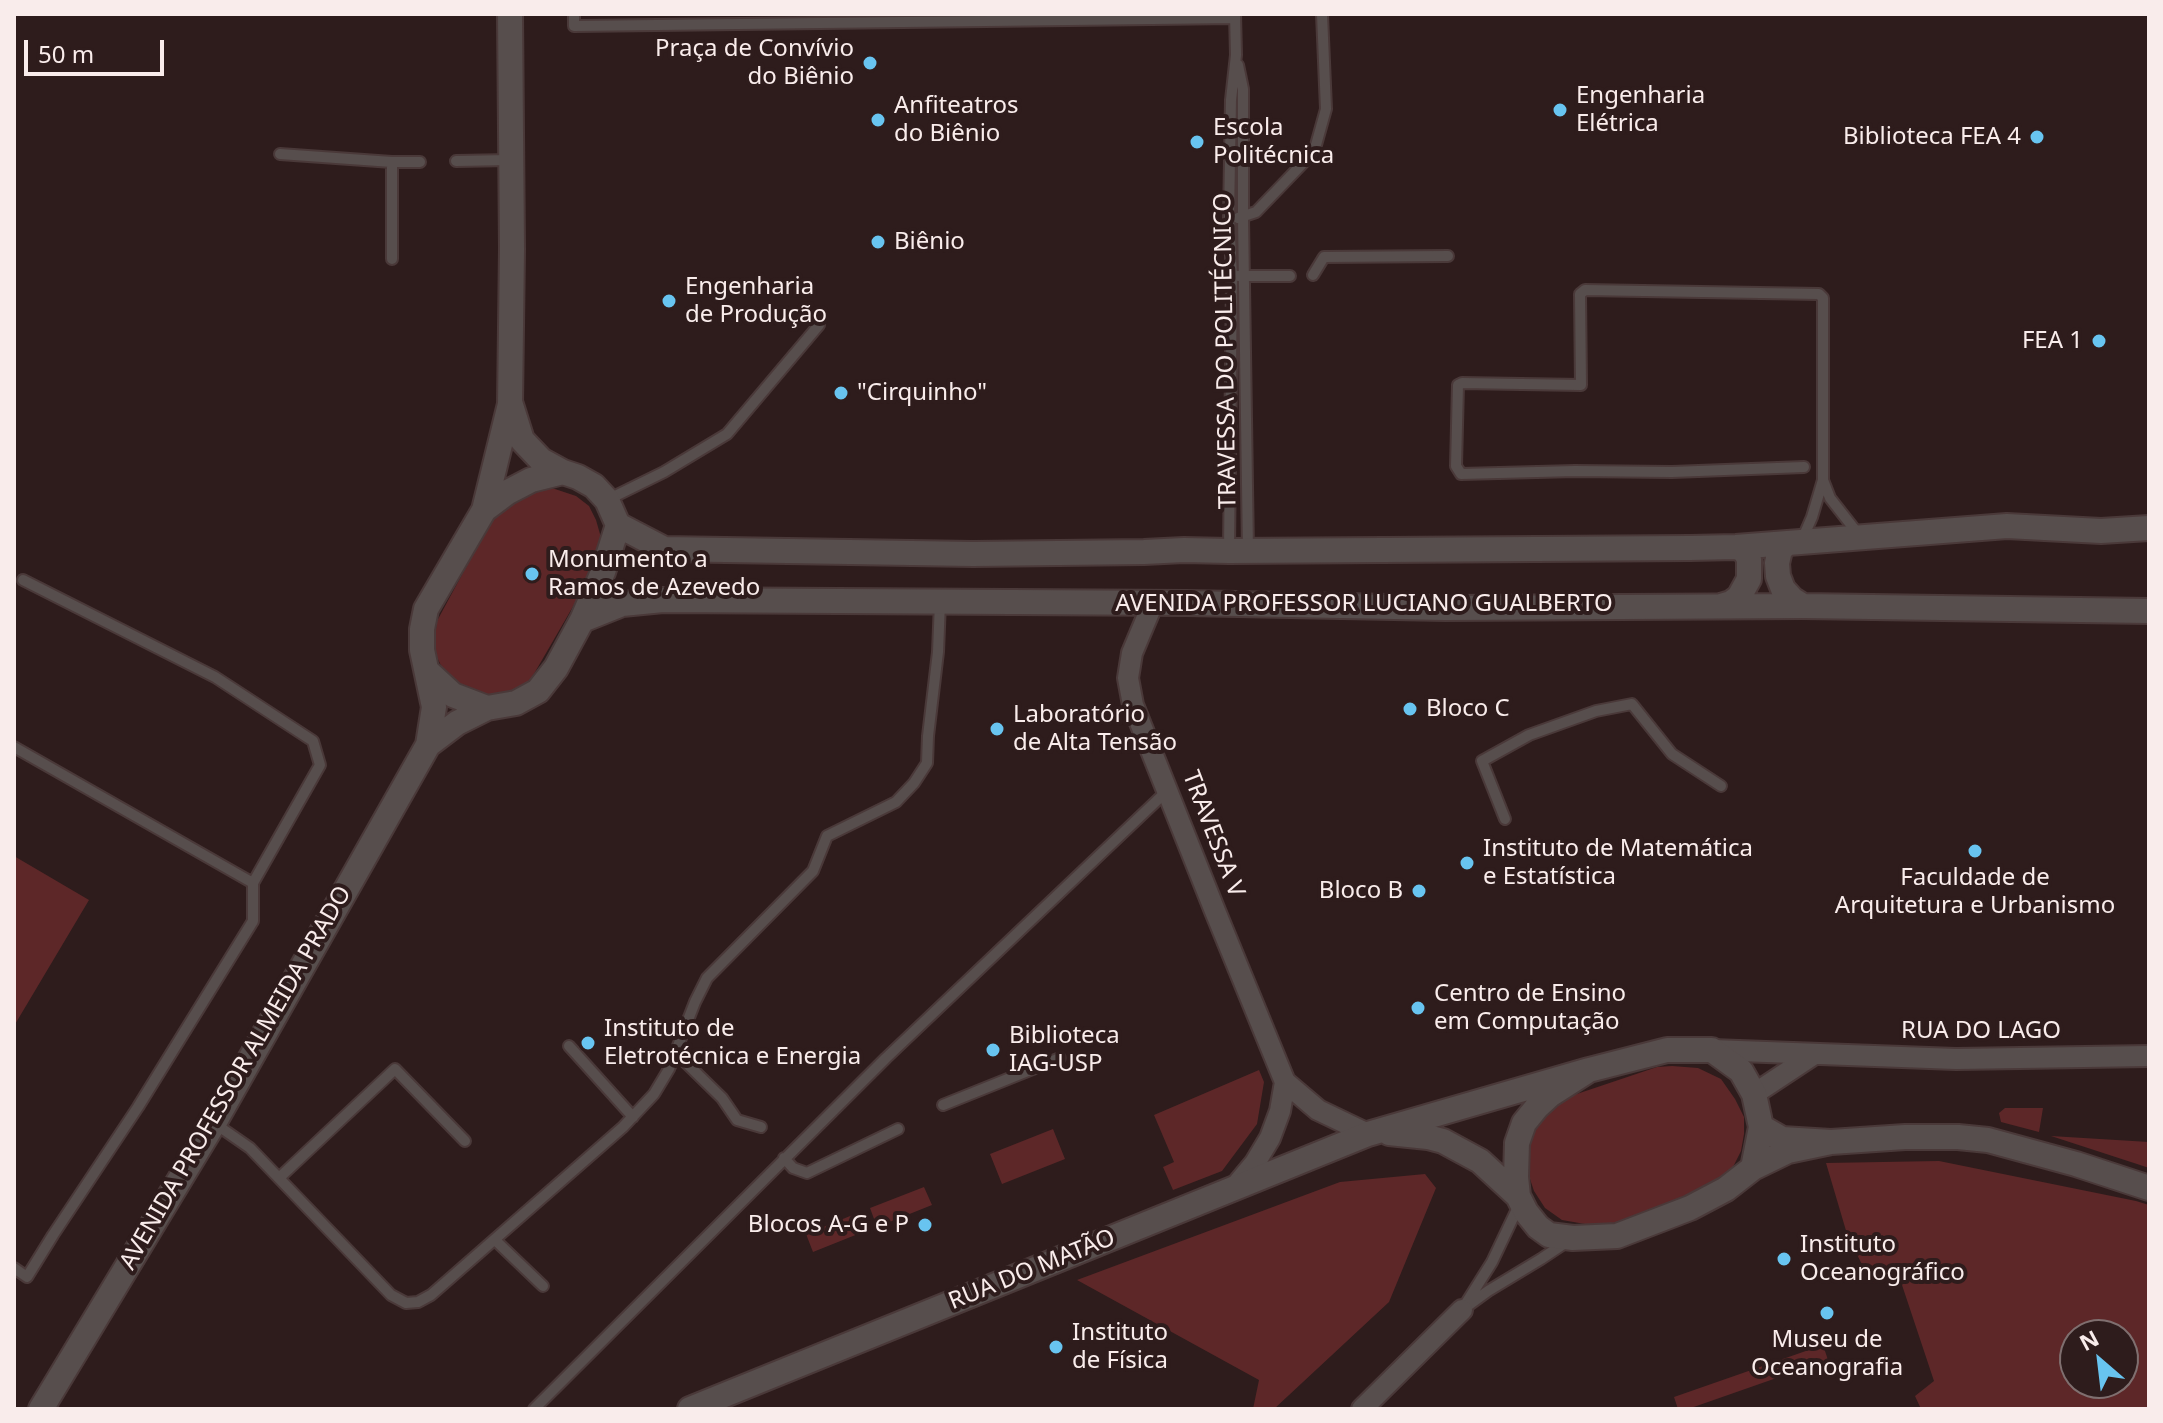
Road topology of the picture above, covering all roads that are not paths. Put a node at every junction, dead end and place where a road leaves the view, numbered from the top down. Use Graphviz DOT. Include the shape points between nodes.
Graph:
graph roads {
  1 [pos="510,14"];
  2 [pos="574,14"];
  3 [pos="1322,14"];
  4 [pos="1235,16"];
  5 [pos="1028,17"];
  6 [pos="1236,55"];
  7 [pos="280,154"];
  8 [pos="510,160"];
  9 [pos="456,161"];
  10 [pos="392,162"];
  11 [pos="420,162"];
  12 [pos="1229,218"];
  13 [pos="1243,218"];
  14 [pos="1448,256"];
  15 [pos="392,259"];
  16 [pos="1313,275"];
  17 [pos="1232,276"];
  18 [pos="1244,276"];
  19 [pos="1290,276"];
  20 [pos="819,325"];
  21 [pos="510,404"];
  22 [pos="1804,467"];
  23 [pos="563,472"];
  24 [pos="1823,480"];
  25 [pos="607,500"];
  26 [pos="484,510"];
  27 [pos="618,525"];
  28 [pos="2149,528"];
  29 [pos="1860,536"];
  30 [pos="1794,542"];
  31 [pos="1736,547"];
  32 [pos="1239,551"];
  33 [pos="23,580"];
  34 [pos="940,602"];
  35 [pos="1153,603"];
  36 [pos="1721,606"];
  37 [pos="1803,606"];
  38 [pos="2149,611"];
  39 [pos="582,620"];
  40 [pos="427,671"];
  41 [pos="487,708"];
  42 [pos="428,745"];
  43 [pos="14,747"];
  44 [pos="1721,786"];
  45 [pos="1168,790"];
  46 [pos="1505,819"];
  47 [pos="253,883"];
  48 [pos="569,1046"];
  49 [pos="1712,1050"];
  50 [pos="676,1053"];
  51 [pos="1813,1055"];
  52 [pos="2149,1056"];
  53 [pos="1060,1058"];
  54 [pos="1589,1070"];
  55 [pos="1285,1082"];
  56 [pos="1754,1094"];
  57 [pos="943,1105"];
  58 [pos="633,1117"];
  59 [pos="214,1123"];
  60 [pos="761,1127"];
  61 [pos="1761,1127"];
  62 [pos="898,1129"];
  63 [pos="1371,1133"];
  64 [pos="465,1141"];
  65 [pos="1831,1142"];
  66 [pos="784,1158"];
  67 [pos="1753,1168"];
  68 [pos="279,1178"];
  69 [pos="1235,1187"];
  70 [pos="2149,1188"];
  71 [pos="1519,1199"];
  72 [pos="1573,1238"];
  73 [pos="495,1240"];
  74 [pos="14,1268"];
  75 [pos="543,1286"];
  76 [pos="1462,1310"];
  77 [pos="1365,1408"];
  78 [pos="41,1409"];
  79 [pos="534,1409"];
  80 [pos="690,1409"];
  1 -- 8 [label="street"];
  2 -- 5 [label="lane" via="574,26"];
  3 -- 13 [label="lane" via="1326,109 1318,141 1256,212"];
  4 -- 5 [label="lane"];
  4 -- 6 [label="lane, TRAVESSA DO POLITÉCNICO"];
  6 -- 12 [label="lane, TRAVESSA DO POLITÉCNICO"];
  6 -- 13 [label="lane, TRAVESSA DO POLITÉCNICO" via="1243,89"];
  7 -- 10 [label="lane"];
  8 -- 9 [label="lane"];
  8 -- 21 [label="street"];
  10 -- 11 [label="lane"];
  10 -- 15 [label="lane"];
  12 -- 13 [label="lane"];
  12 -- 17 [label="lane, TRAVESSA DO POLITÉCNICO"];
  13 -- 18 [label="lane, TRAVESSA DO POLITÉCNICO"];
  14 -- 16 [label="lane" via="1324,257"];
  17 -- 18 [label="lane"];
  17 -- 32 [label="lane, TRAVESSA DO POLITÉCNICO"];
  18 -- 19 [label="lane"];
  18 -- 32 [label="lane, TRAVESSA DO POLITÉCNICO"];
  20 -- 25 [label="lane" via="727,434"];
  21 -- 23 [label="street" via="522,440 541,460"];
  21 -- 26 [label="street"];
  22 -- 24 [label="lane" via="1461,474 1456,466 1458,385 1581,385 1580,294 1585,290 1819,294"];
  23 -- 25 [label="street" via="594,486"];
  23 -- 26 [label="street" via="531,480"];
  24 -- 29 [label="lane" via="1830,498"];
  24 -- 30 [label="lane"];
  25 -- 27 [label="street"];
  26 -- 40 [label="street" via="426,609 422,650"];
  27 -- 32 [label="street" via="664,549"];
  27 -- 39 [label="street"];
  28 -- 29 [label="street" via="2007,526"];
  29 -- 30 [label="street"];
  30 -- 31 [label="street"];
  30 -- 37 [label="street" via="1780,550 1778,576 1783,589"];
  31 -- 32 [label="street"];
  31 -- 36 [label="street" via="1749,559 1749,579 1739,597"];
  33 -- 47 [label="lane" via="215,677 313,741 320,765"];
  34 -- 35 [label="street, AVENIDA PROFESSOR LUCIANO GUALBERTO"];
  34 -- 39 [label="street, AVENIDA PROFESSOR LUCIANO GUALBERTO" via="663,600 622,604"];
  34 -- 50 [label="lane" via="927,763 896,802 827,836 813,871 707,978"];
  35 -- 36 [label="street, AVENIDA PROFESSOR LUCIANO GUALBERTO"];
  35 -- 45 [label="street, TRAVESSA V" via="1132,653 1128,678 1133,705"];
  36 -- 37 [label="street, AVENIDA PROFESSOR LUCIANO GUALBERTO"];
  37 -- 38 [label="street, AVENIDA PROFESSOR LUCIANO GUALBERTO"];
  39 -- 41 [label="street" via="538,691 516,703"];
  40 -- 41 [label="street" via="453,695"];
  40 -- 42 [label="street, AVENIDA PROFESSOR ALMEIDA PRADO" via="434,707"];
  41 -- 42 [label="street, AVENIDA PROFESSOR ALMEIDA PRADO"];
  42 -- 59 [label="street, AVENIDA PROFESSOR ALMEIDA PRADO"];
  43 -- 47 [label="lane"];
  44 -- 46 [label="lane" via="1672,754 1632,704 1529,735 1482,761"];
  45 -- 55 [label="street, TRAVESSA V"];
  45 -- 66 [label="lane"];
  47 -- 74 [label="lane" via="253,921 138,1107 27,1277"];
  48 -- 58 [label="lane"];
  49 -- 51 [label="street, RUA DO LAGO"];
  49 -- 54 [label="street" via="1667,1050"];
  49 -- 56 [label="street" via="1741,1071"];
  50 -- 58 [label="lane" via="654,1094"];
  50 -- 60 [label="lane" via="737,1120"];
  51 -- 52 [label="street, RUA DO LAGO"];
  51 -- 56 [label="street"];
  53 -- 57 [label="lane"];
  54 -- 63 [label="street, RUA DO MATÃO"];
  54 -- 71 [label="street" via="1550,1095 1524,1123 1517,1143"];
  55 -- 63 [label="street, TRAVESSA V" via="1318,1110"];
  55 -- 69 [label="street" via="1270,1138"];
  56 -- 61 [label="street"];
  58 -- 73 [label="lane"];
  59 -- 68 [label="lane" via="250,1148"];
  59 -- 78 [label="street, AVENIDA PROFESSOR ALMEIDA PRADO"];
  61 -- 65 [label="street" via="1782,1139"];
  61 -- 67 [label="street"];
  62 -- 66 [label="lane" via="807,1173"];
  63 -- 69 [label="street, RUA DO MATÃO"];
  63 -- 71 [label="street, RUA DO MATÃO" via="1443,1141 1480,1161"];
  64 -- 68 [label="lane" via="395,1069"];
  65 -- 67 [label="street" via="1788,1151"];
  65 -- 70 [label="street" via="1905,1137 1988,1140"];
  66 -- 79 [label="lane"];
  67 -- 72 [label="street" via="1726,1189 1675,1214 1617,1236"];
  68 -- 73 [label="lane" via="391,1295 406,1303 431,1295"];
  69 -- 80 [label="street, RUA DO MATÃO"];
  71 -- 72 [label="street" via="1549,1235"];
  71 -- 76 [label="lane" via="1492,1262"];
  72 -- 76 [label="lane"];
  73 -- 75 [label="lane"];
  76 -- 77 [label="street"];
}
